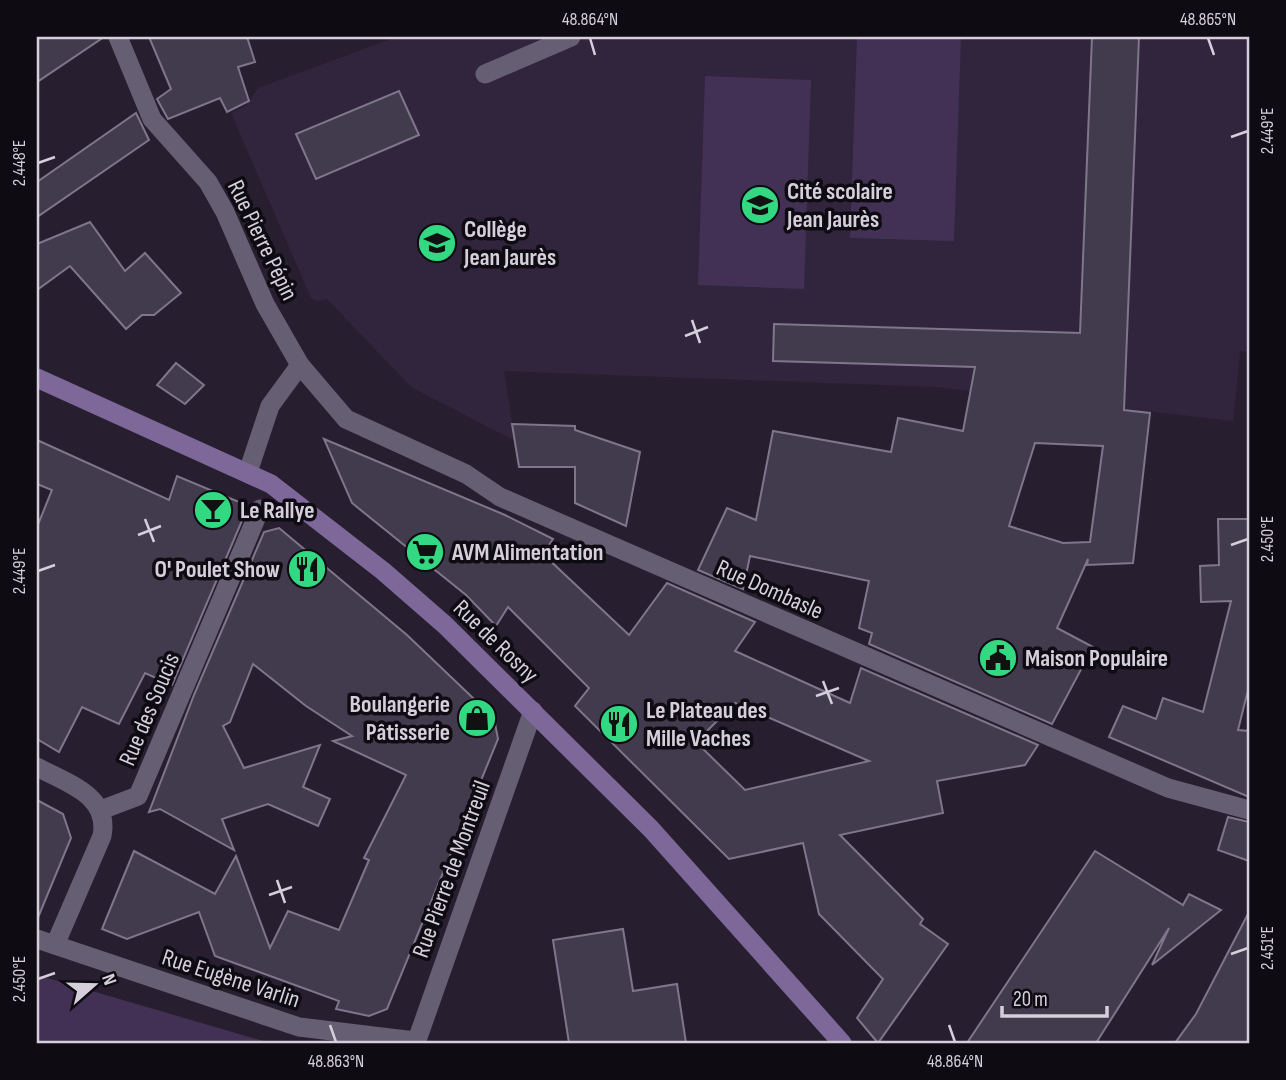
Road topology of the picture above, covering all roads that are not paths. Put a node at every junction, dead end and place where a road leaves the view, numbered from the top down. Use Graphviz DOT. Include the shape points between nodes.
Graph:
graph roads {
  1 [pos="118,37"];
  2 [pos="571,37"];
  3 [pos="485,75"];
  4 [pos="300,365"];
  5 [pos="37,378"];
  6 [pos="248,472"];
  7 [pos="260,509"];
  8 [pos="533,711"];
  9 [pos="37,767"];
  10 [pos="101,810"];
  11 [pos="1249,810"];
  12 [pos="46,942"];
  13 [pos="415,1042"];
  14 [pos="842,1043"];
  1 -- 4 [label="street, Rue Pierre Pépin" via="152,118 208,182 265,304"];
  2 -- 3 [label="street"];
  4 -- 6 [label="street" via="270,406"];
  4 -- 11 [label="street, Rue Dombasle" via="346,419 466,474 500,497 1168,788"];
  5 -- 6 [label="main road, Rue de Rosny"];
  6 -- 8 [label="main road, Rue de Rosny" via="310,512 383,571"];
  7 -- 10 [label="street, Rue des Soucis" via="138,796"];
  8 -- 13 [label="street, Rue Pierre de Montreuil"];
  8 -- 14 [label="main road, Rue de Rosny" via="651,829"];
  9 -- 10 [label="street" via="86,793"];
  10 -- 12 [label="street" via="102,835"];
  12 -- 13 [label="street, Rue Eugène Varlin" via="299,1027"];
}
